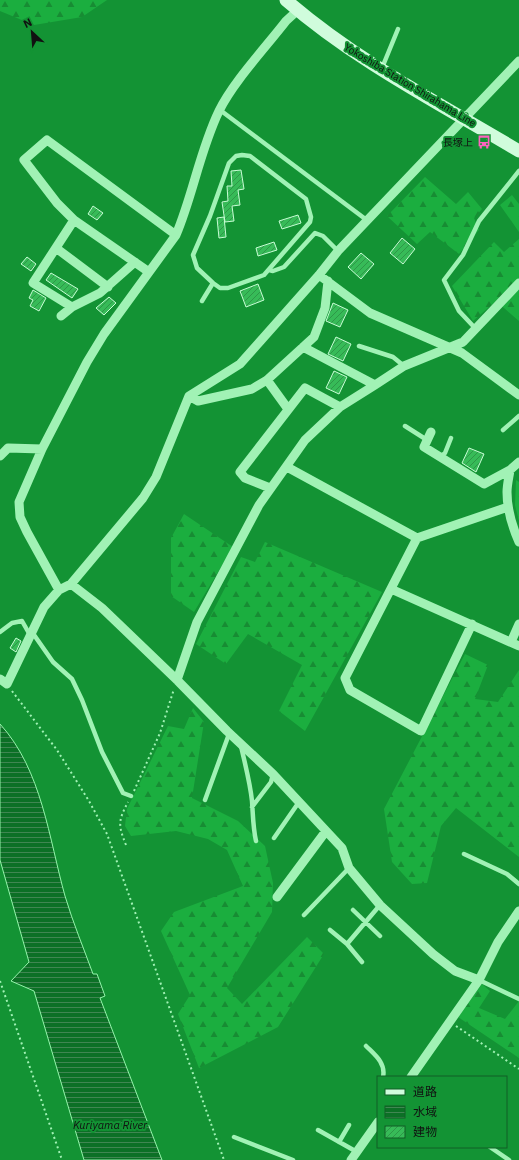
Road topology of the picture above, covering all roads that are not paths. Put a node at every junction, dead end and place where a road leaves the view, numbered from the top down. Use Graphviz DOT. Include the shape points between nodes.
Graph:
graph roads {
  1 [pos="286,0"];
  2 [pos="298,10"];
  3 [pos="398,29"];
  4 [pos="519,61"];
  5 [pos="381,70"];
  6 [pos="220,110"];
  7 [pos="465,119"];
  8 [pos="519,151"];
  9 [pos="519,171"];
  10 [pos="74,220"];
  11 [pos="368,221"];
  12 [pos="176,235"];
  13 [pos="56,248"];
  14 [pos="338,251"];
  15 [pos="135,262"];
  16 [pos="269,270"];
  17 [pos="149,272"];
  18 [pos="319,275"];
  19 [pos="328,281"];
  20 [pos="213,283"];
  21 [pos="519,283"];
  22 [pos="108,287"];
  23 [pos="202,301"];
  24 [pos="72,307"];
  25 [pos="61,316"];
  26 [pos="475,328"];
  27 [pos="359,346"];
  28 [pos="303,347"];
  29 [pos="451,347"];
  30 [pos="404,366"];
  31 [pos="267,380"];
  32 [pos="375,385"];
  33 [pos="519,395"];
  34 [pos="189,396"];
  35 [pos="340,407"];
  36 [pos="288,409"];
  37 [pos="519,416"];
  38 [pos="405,426"];
  39 [pos="503,430"];
  40 [pos="429,436"];
  41 [pos="452,438"];
  42 [pos="42,449"];
  43 [pos="0,456"];
  44 [pos="440,457"];
  45 [pos="519,462"];
  46 [pos="287,467"];
  47 [pos="510,470"];
  48 [pos="270,488"];
  49 [pos="508,507"];
  50 [pos="417,538"];
  51 [pos="519,542"];
  52 [pos="71,584"];
  53 [pos="391,589"];
  54 [pos="59,590"];
  55 [pos="472,624"];
  56 [pos="519,624"];
  57 [pos="0,632"];
  58 [pos="31,633"];
  59 [pos="515,644"];
  60 [pos="177,680"];
  61 [pos="3,681"];
  62 [pos="229,734"];
  63 [pos="240,743"];
  64 [pos="273,774"];
  65 [pos="131,796"];
  66 [pos="205,800"];
  67 [pos="299,802"];
  68 [pos="252,808"];
  69 [pos="326,831"];
  70 [pos="274,838"];
  71 [pos="256,841"];
  72 [pos="464,854"];
  73 [pos="349,868"];
  74 [pos="519,884"];
  75 [pos="277,897"];
  76 [pos="380,905"];
  77 [pos="353,910"];
  78 [pos="519,911"];
  79 [pos="304,915"];
  80 [pos="367,922"];
  81 [pos="330,930"];
  82 [pos="380,936"];
  83 [pos="347,944"];
  84 [pos="362,962"];
  85 [pos="479,980"];
  86 [pos="519,999"];
  87 [pos="366,1046"];
  88 [pos="383,1076"];
  89 [pos="412,1076"];
  90 [pos="377,1123"];
  91 [pos="349,1125"];
  92 [pos="318,1130"];
  93 [pos="234,1137"];
  94 [pos="339,1142"];
  95 [pos="491,1148"];
  96 [pos="357,1152"];
  97 [pos="293,1160"];
  98 [pos="352,1160"];
  99 [pos="509,1160"];
  1 -- 2 [label="main road, Yokoshiba Station Shirahama Line"];
  2 -- 5 [label="main road, Yokoshiba Station Shirahama Line" via="345,47"];
  2 -- 6 [label="street" via="281,27"];
  3 -- 5 [label="lane"];
  4 -- 7 [label="street"];
  5 -- 7 [label="main road, Yokoshiba Station Shirahama Line"];
  6 -- 11 [label="lane"];
  6 -- 12 [label="street"];
  7 -- 8 [label="main road, Yokoshiba Station Shirahama Line"];
  7 -- 11 [label="street"];
  9 -- 26 [label="lane" via="479,221 463,255 444,280 459,311"];
  10 -- 12 [label="street" via="57,203 24,160 47,140"];
  10 -- 13 [label="street"];
  10 -- 15 [label="street"];
  11 -- 14 [label="street"];
  12 -- 17 [label="street"];
  13 -- 22 [label="street"];
  13 -- 24 [label="street" via="34,282"];
  14 -- 16 [label="lane" via="323,236 315,233 284,267 273,272"];
  14 -- 18 [label="street"];
  15 -- 17 [label="street"];
  15 -- 22 [label="street"];
  16 -- 20 [label="lane" via="264,276 228,288 220,288"];
  16 -- 20 [label="lane" via="310,222 309,206 306,198 250,156 236,156 229,163 193,255 197,268"];
  17 -- 42 [label="street" via="104,334"];
  18 -- 19 [label="street"];
  18 -- 34 [label="street" via="240,364"];
  19 -- 28 [label="street" via="325,308 319,328"];
  19 -- 29 [label="street" via="352,302 370,313"];
  20 -- 23 [label="lane"];
  21 -- 26 [label="street"];
  22 -- 24 [label="street"];
  24 -- 25 [label="street"];
  26 -- 29 [label="street" via="463,342"];
  27 -- 30 [label="lane" via="393,357"];
  28 -- 31 [label="street"];
  28 -- 32 [label="street"];
  29 -- 30 [label="street"];
  29 -- 33 [label="street"];
  30 -- 32 [label="street"];
  31 -- 34 [label="street" via="252,389 198,401"];
  31 -- 36 [label="street"];
  32 -- 35 [label="street"];
  34 -- 52 [label="street" via="156,477 146,493"];
  35 -- 36 [label="street" via="305,388"];
  35 -- 46 [label="street" via="305,440"];
  36 -- 48 [label="street" via="240,472 245,478"];
  37 -- 39 [label="lane"];
  38 -- 40 [label="lane"];
  40 -- 44 [label="street" via="424,447"];
  41 -- 44 [label="lane" via="445,453"];
  42 -- 43 [label="street" via="8,448"];
  42 -- 54 [label="street" via="19,502 20,517"];
  44 -- 47 [label="street" via="484,484"];
  45 -- 47 [label="street"];
  46 -- 48 [label="street"];
  46 -- 50 [label="street"];
  47 -- 49 [label="street"];
  48 -- 60 [label="street" via="197,622"];
  49 -- 50 [label="street"];
  49 -- 51 [label="street"];
  50 -- 53 [label="street"];
  52 -- 54 [label="street"];
  52 -- 60 [label="street" via="102,608"];
  53 -- 55 [label="street"];
  53 -- 55 [label="street" via="345,678 346,684 350,690 420,731"];
  54 -- 58 [label="street" via="44,607"];
  55 -- 59 [label="street"];
  56 -- 59 [label="street"];
  57 -- 58 [label="lane" via="12,623 22,621"];
  58 -- 61 [label="street"];
  58 -- 65 [label="lane" via="53,662 72,679 102,752 123,793"];
  60 -- 62 [label="street"];
  62 -- 63 [label="street"];
  62 -- 66 [label="lane"];
  63 -- 64 [label="street"];
  63 -- 68 [label="lane"];
  64 -- 67 [label="street"];
  64 -- 68 [label="lane" via="271,782"];
  67 -- 69 [label="street"];
  67 -- 70 [label="lane"];
  68 -- 71 [label="lane" via="252,826"];
  69 -- 73 [label="street" via="342,848"];
  69 -- 75 [label="street"];
  72 -- 74 [label="lane" via="507,874"];
  73 -- 76 [label="street"];
  73 -- 79 [label="lane"];
  76 -- 80 [label="lane"];
  76 -- 85 [label="street" via="455,971"];
  77 -- 80 [label="lane"];
  78 -- 85 [label="street" via="498,942"];
  80 -- 82 [label="lane"];
  80 -- 83 [label="lane"];
  81 -- 83 [label="lane"];
  83 -- 84 [label="lane"];
  85 -- 86 [label="lane"];
  85 -- 89 [label="street"];
  87 -- 88 [label="lane" via="382,1062 385,1070"];
  90 -- 96 [label="street"];
  91 -- 94 [label="lane"];
  92 -- 94 [label="lane"];
  93 -- 97 [label="lane"];
  94 -- 96 [label="lane"];
  95 -- 99 [label="lane"];
  96 -- 98 [label="street"];
}
